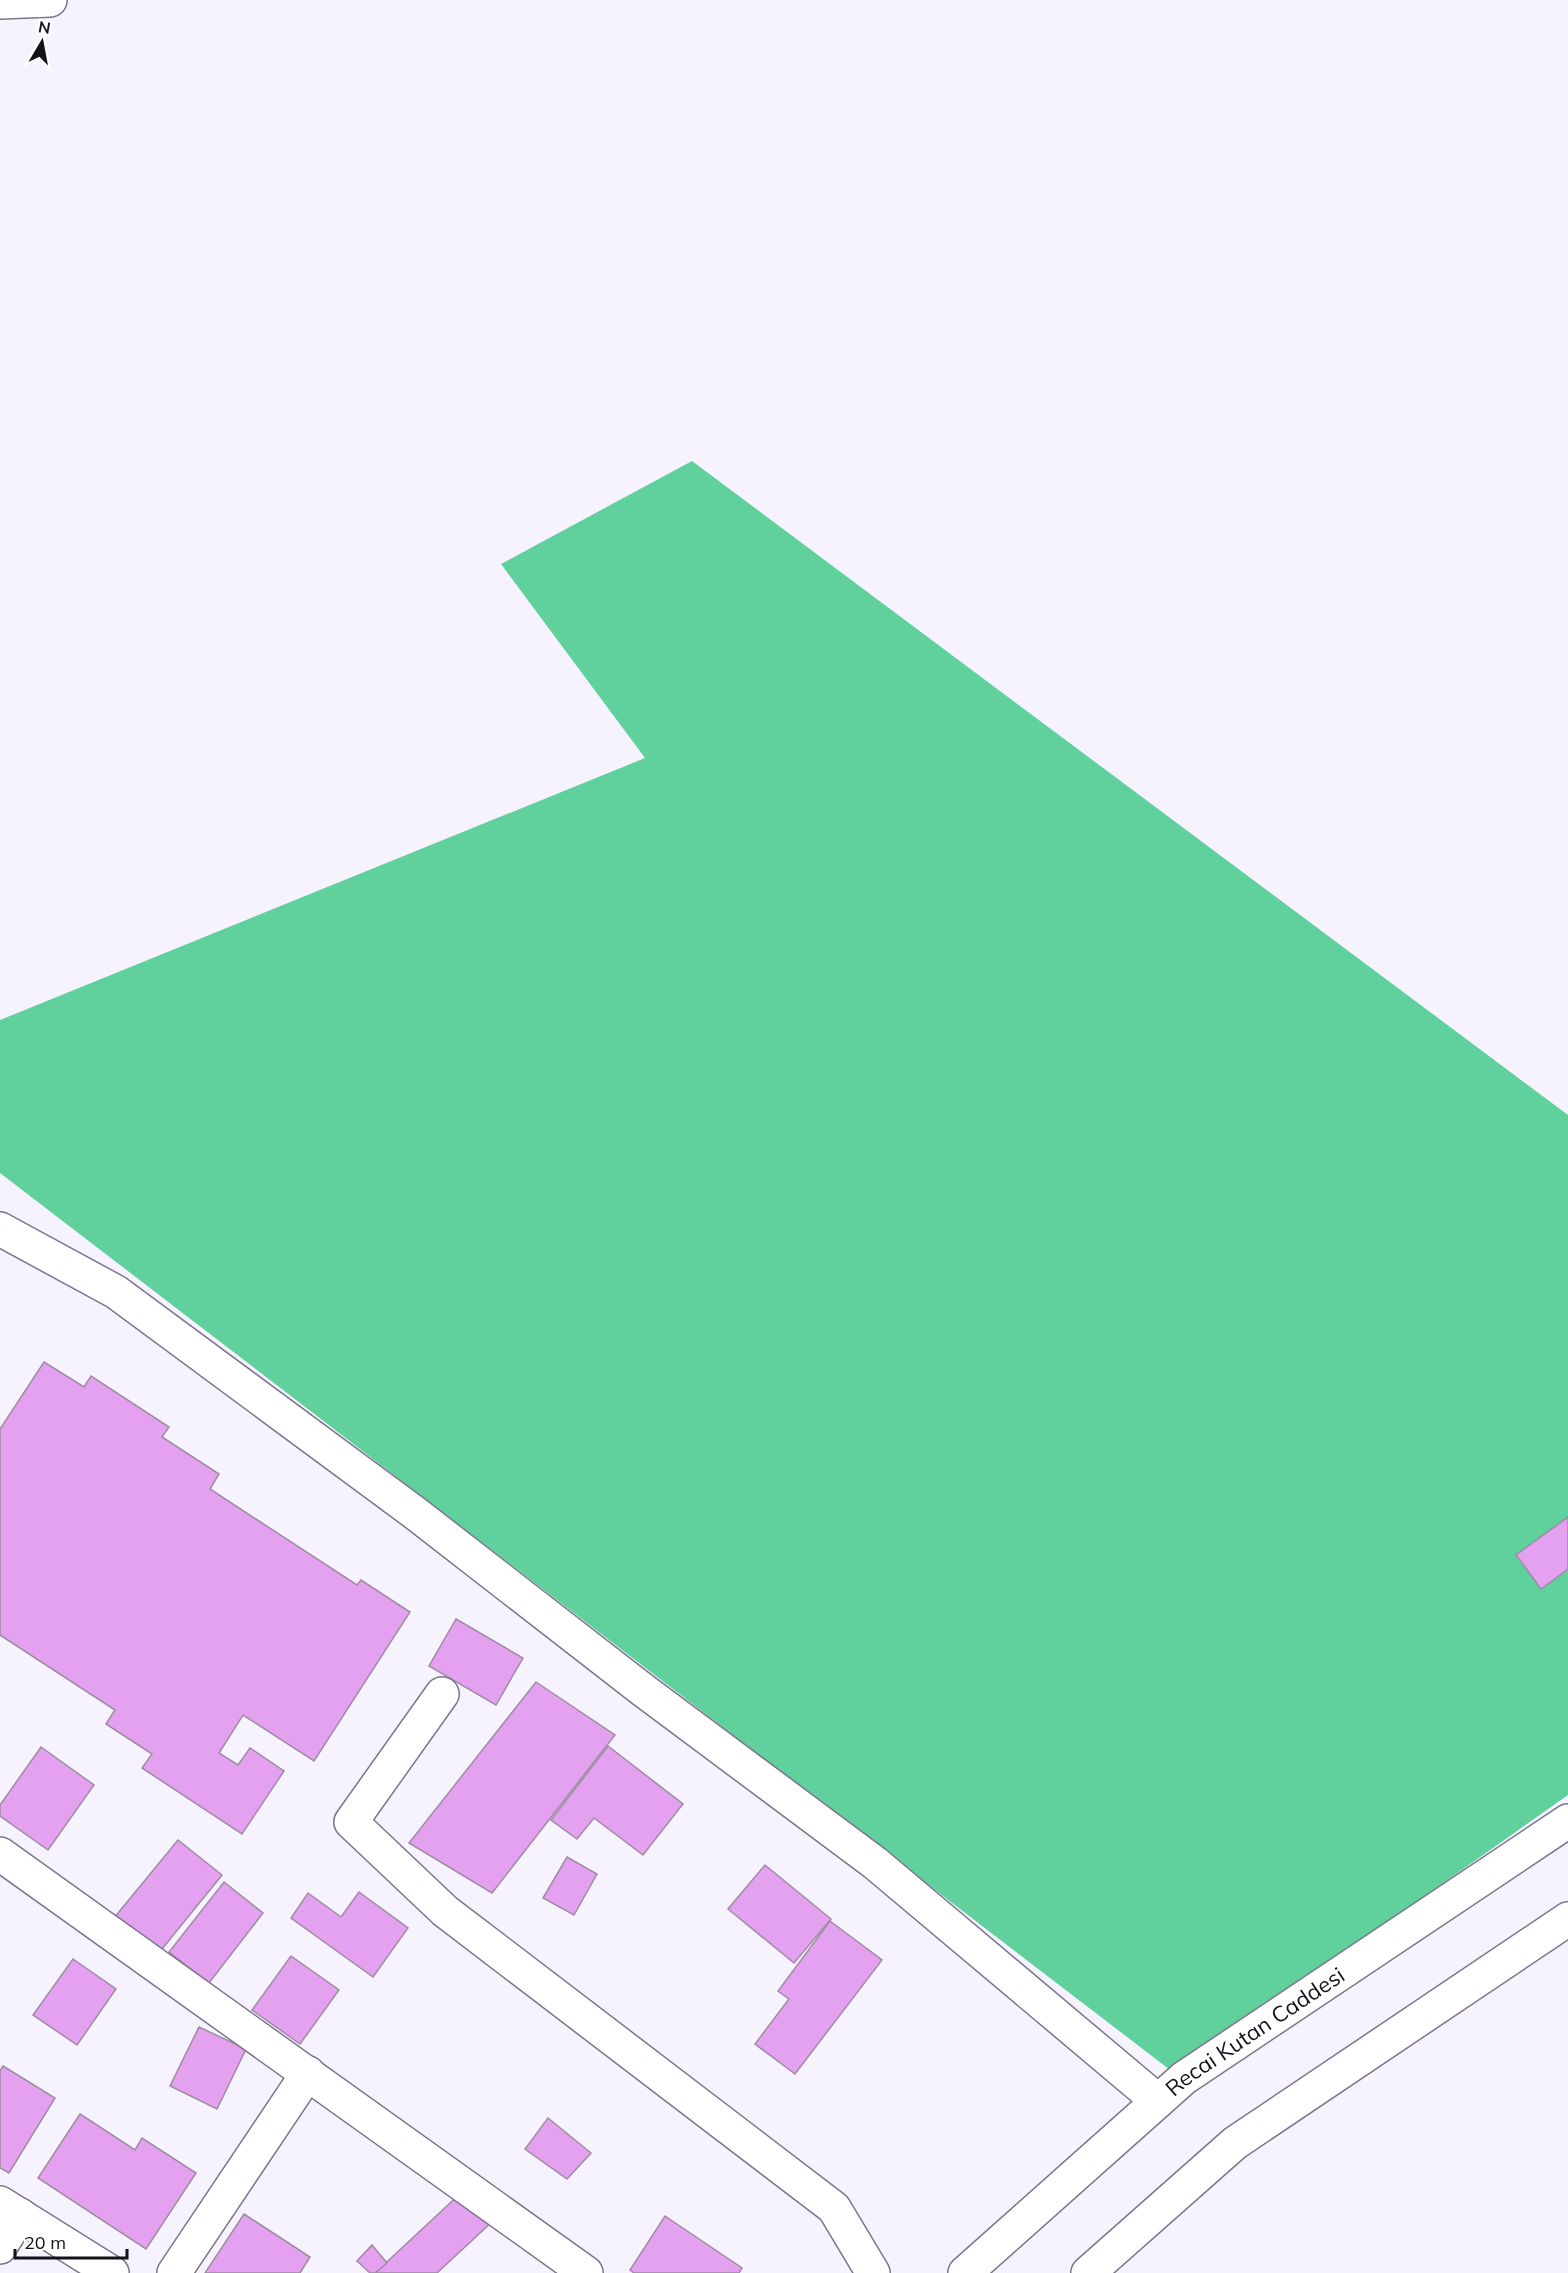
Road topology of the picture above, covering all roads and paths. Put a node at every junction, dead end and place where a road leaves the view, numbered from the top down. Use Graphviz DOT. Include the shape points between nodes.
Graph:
graph roads {
  1 [pos="50,0"];
  2 [pos="0,2"];
  3 [pos="0,1228"];
  4 [pos="441,1694"];
  5 [pos="1568,1821"];
  6 [pos="0,1854"];
  7 [pos="1568,1919"];
  8 [pos="308,2073"];
  9 [pos="1158,2101"];
  10 [pos="10,2209"];
  11 [pos="0,2247"];
  12 [pos="112,2273"];
  13 [pos="174,2273"];
  14 [pos="586,2273"];
  15 [pos="873,2273"];
  16 [pos="965,2273"];
  17 [pos="1089,2273"];
  1 -- 2 [label="street"];
  3 -- 9 [label="street" via="116,1292 405,1506 874,1863"];
  4 -- 15 [label="street" via="351,1822 445,1911 834,2208"];
  5 -- 9 [label="street, Recai Kutan Caddesi" via="1184,2078"];
  6 -- 8 [label="street"];
  7 -- 17 [label="street" via="1235,2143"];
  8 -- 13 [label="street"];
  8 -- 14 [label="street"];
  9 -- 16 [label="street, Recai Kutan Caddesi"];
  10 -- 11 [label="street"];
  10 -- 12 [label="street"];
}
